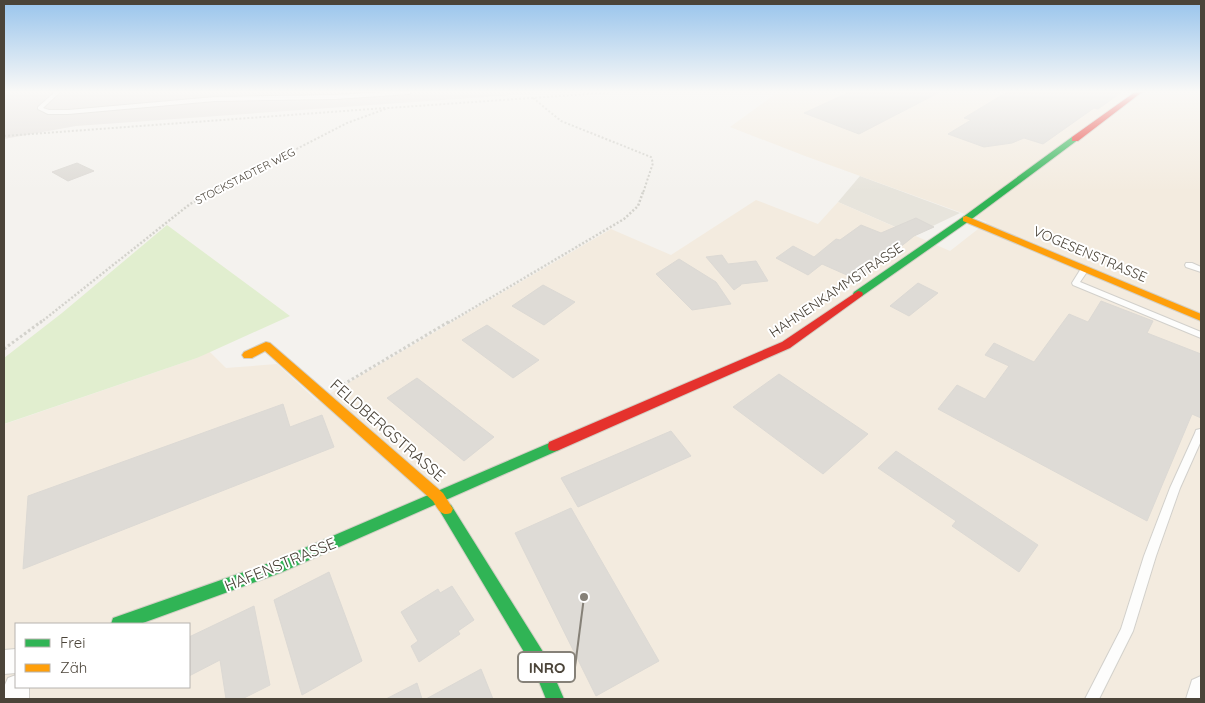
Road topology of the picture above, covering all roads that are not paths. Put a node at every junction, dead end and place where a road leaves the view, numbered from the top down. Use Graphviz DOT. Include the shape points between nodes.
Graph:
graph roads {
  1 [pos="1094,125"];
  2 [pos="966,219"];
  3 [pos="1189,265"];
  4 [pos="1085,269"];
  5 [pos="1201,270"];
  6 [pos="1201,318"];
  7 [pos="1201,335"];
  8 [pos="248,355"];
  9 [pos="1200,433"];
  10 [pos="438,497"];
  11 [pos="122,623"];
  12 [pos="1201,689"];
  13 [pos="555,699"];
  14 [pos="1092,699"];
  15 [pos="1199,699"];
  1 -- 2 [label="street, HAHNENKAMMSTRASSE"];
  2 -- 4 [label="street, VOGESENSTRASSE"];
  2 -- 10 [label="street, HAHNENKAMMSTRASSE" via="786,345"];
  3 -- 5 [label="lane"];
  4 -- 6 [label="street, VOGESENSTRASSE"];
  4 -- 7 [label="lane" via="1076,283"];
  8 -- 10 [label="street, FELDBERGSTRASSE" via="266,346"];
  9 -- 14 [label="lane" via="1175,488 1127,631"];
  10 -- 11 [label="street, HAFENSTRASSE" via="275,568"];
  10 -- 13 [label="street, FELDBERGSTRASSE" via="539,661"];
  12 -- 15 [label="street"];
}
